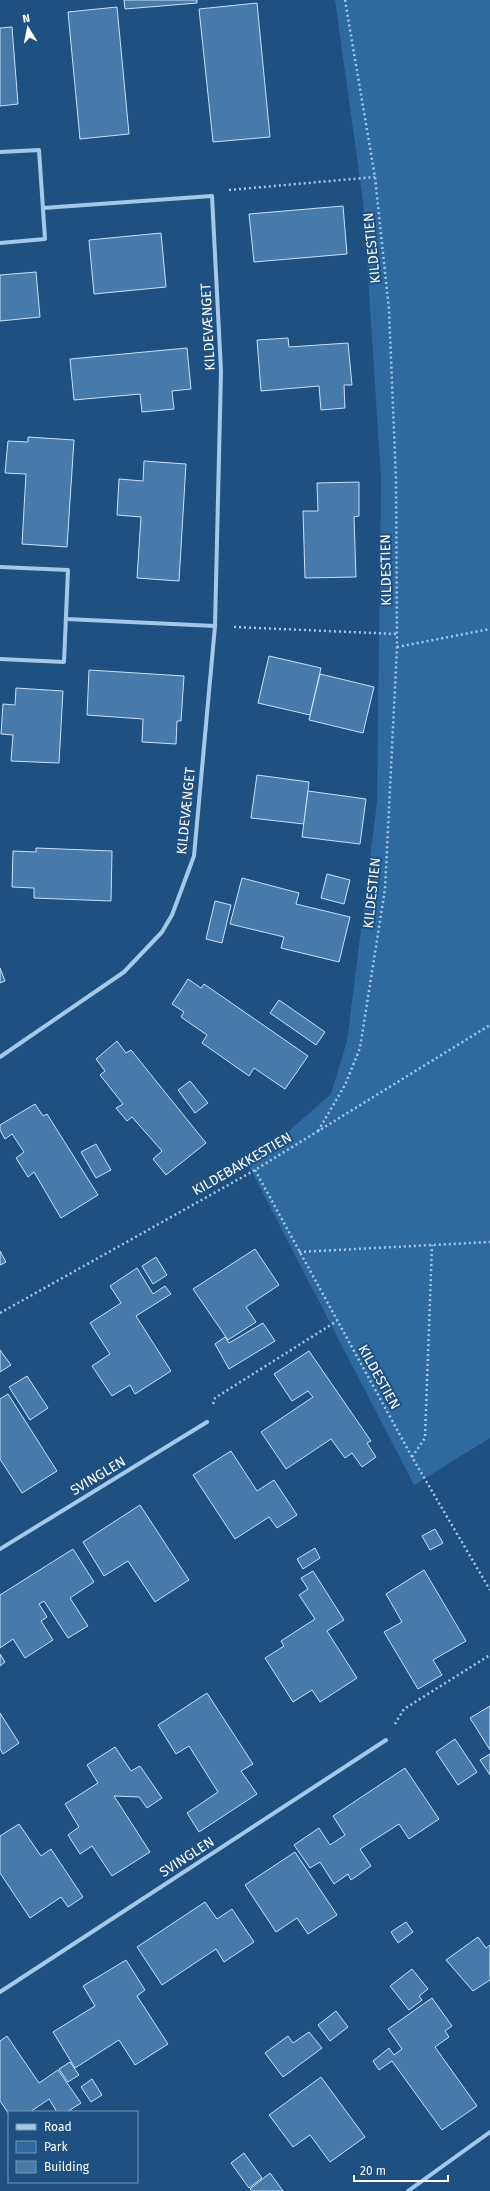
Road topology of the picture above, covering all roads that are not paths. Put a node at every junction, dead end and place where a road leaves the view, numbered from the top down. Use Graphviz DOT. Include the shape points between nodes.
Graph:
graph roads {
  1 [pos="0,152"];
  2 [pos="43,208"];
  3 [pos="0,243"];
  4 [pos="0,567"];
  5 [pos="66,619"];
  6 [pos="215,626"];
  7 [pos="0,659"];
  8 [pos="0,1057"];
  9 [pos="207,1422"];
  10 [pos="0,1549"];
  11 [pos="386,1740"];
  12 [pos="0,1992"];
  13 [pos="490,2132"];
  14 [pos="408,2191"];
  1 -- 2 [label="street" via="38,150"];
  2 -- 3 [label="street" via="45,239"];
  2 -- 6 [label="street, KILDEVÆNGET" via="212,196 221,371"];
  4 -- 5 [label="street" via="68,570"];
  5 -- 6 [label="street"];
  5 -- 7 [label="street" via="64,662"];
  6 -- 8 [label="street, KILDEVÆNGET" via="194,856 172,916 162,932 124,972"];
  9 -- 10 [label="street, SVINGLEN"];
  11 -- 12 [label="street, SVINGLEN"];
  13 -- 14 [label="street"];
}
